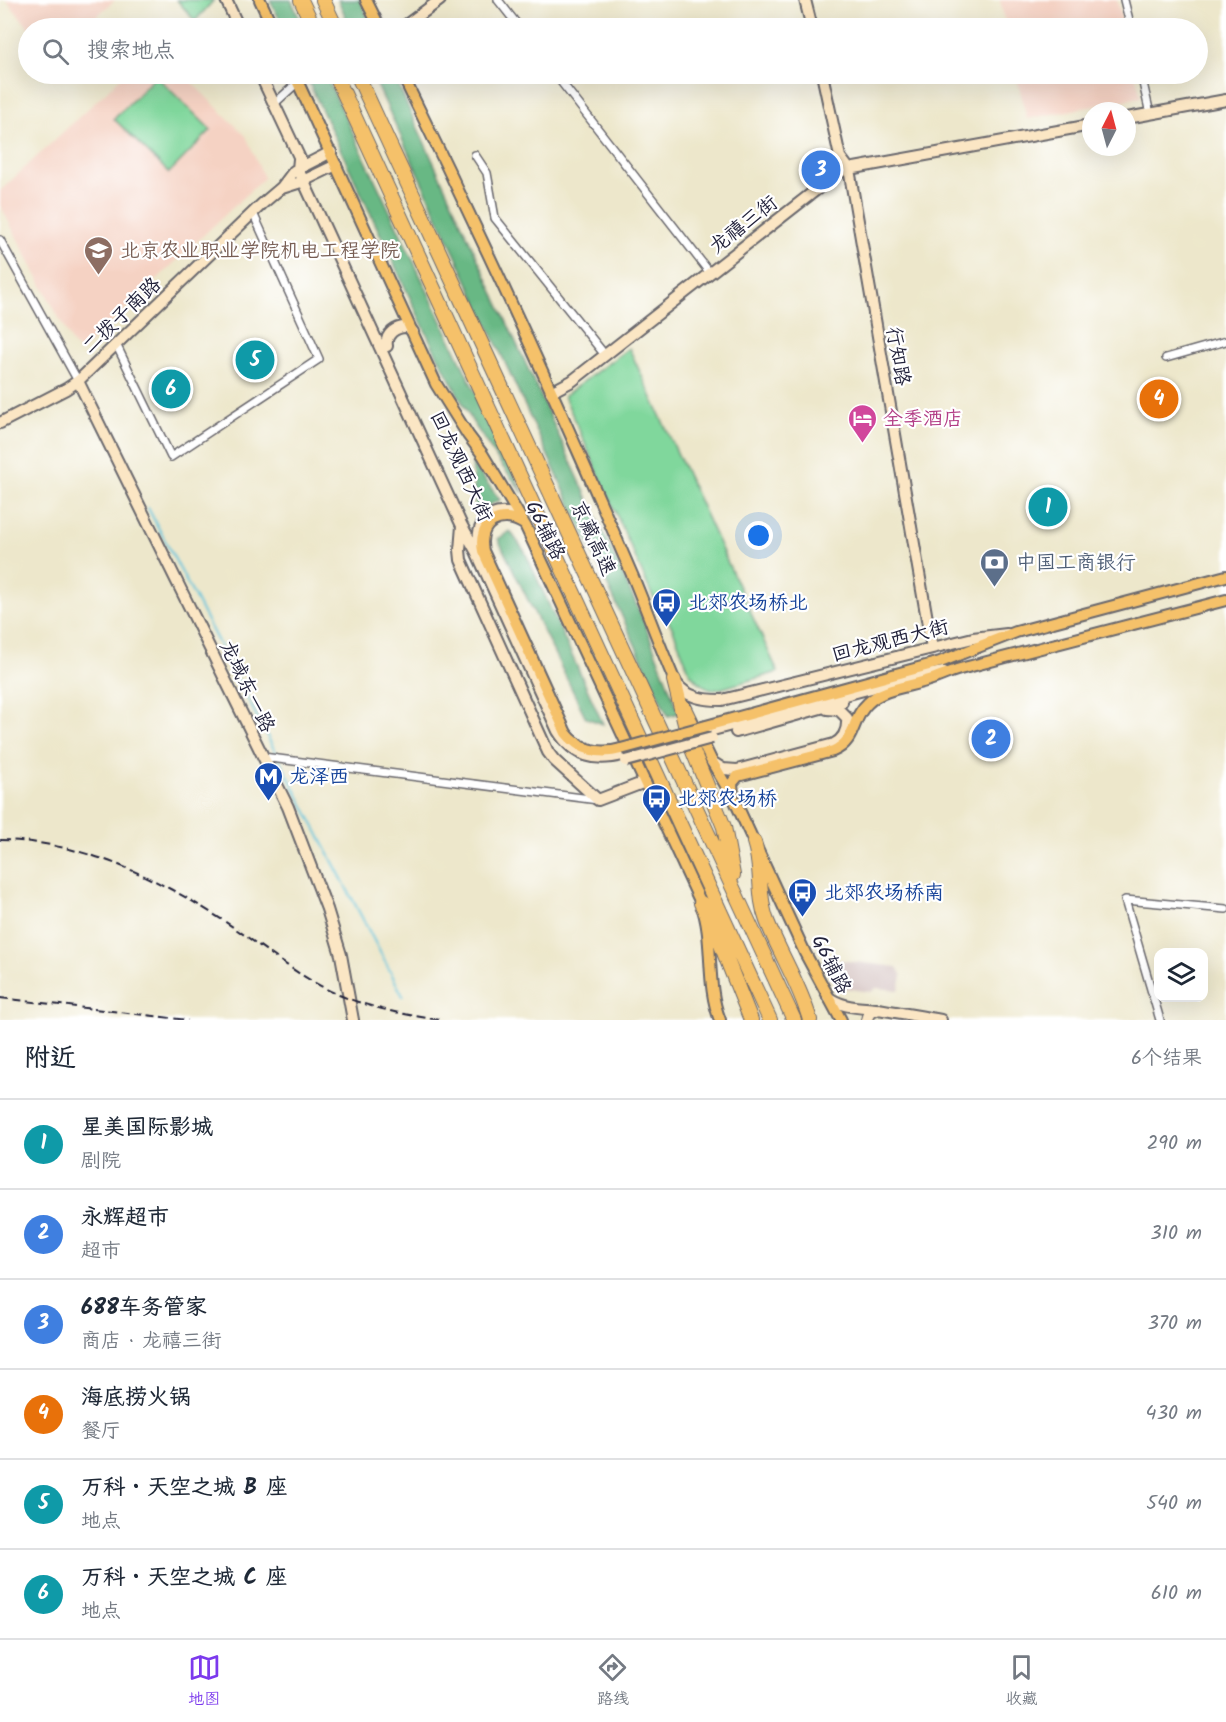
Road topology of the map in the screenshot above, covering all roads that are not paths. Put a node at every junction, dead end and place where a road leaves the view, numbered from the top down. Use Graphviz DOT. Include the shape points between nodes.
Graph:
graph roads {
  1 [pos="227,0"];
  2 [pos="260,0"];
  3 [pos="301,0"];
  4 [pos="323,0"];
  5 [pos="366,0"];
  6 [pos="440,0"];
  7 [pos="498,0"];
  8 [pos="805,0"];
  9 [pos="1124,0"];
  10 [pos="235,18"];
  11 [pos="268,18"];
  12 [pos="309,18"];
  13 [pos="331,18"];
  14 [pos="375,18"];
  15 [pos="416,18"];
  16 [pos="512,18"];
  17 [pos="810,18"];
  18 [pos="1128,18"];
  19 [pos="265,84"];
  20 [pos="291,84"];
  21 [pos="299,84"];
  22 [pos="340,84"];
  23 [pos="362,84"];
  24 [pos="407,84"];
  25 [pos="563,84"];
  26 [pos="824,84"];
  27 [pos="1143,84"];
  28 [pos="1226,100"];
  29 [pos="274,104"];
  30 [pos="1150,114"];
  31 [pos="1136,116"];
  32 [pos="1082,127"];
  33 [pos="331,152"];
  34 [pos="475,155"];
  35 [pos="301,164"];
  36 [pos="336,165"];
  37 [pos="849,169"];
  38 [pos="307,179"];
  39 [pos="280,190"];
  40 [pos="253,213"];
  41 [pos="0,240"];
  42 [pos="710,273"];
  43 [pos="414,332"];
  44 [pos="1226,341"];
  45 [pos="117,344"];
  46 [pos="387,346"];
  47 [pos="605,355"];
  48 [pos="1166,358"];
  49 [pos="78,381"];
  50 [pos="551,392"];
  51 [pos="0,423"];
  52 [pos="462,526"];
  53 [pos="526,527"];
  54 [pos="481,547"];
  55 [pos="1226,576"];
  56 [pos="1226,600"];
  57 [pos="1016,632"];
  58 [pos="932,648"];
  59 [pos="960,669"];
  60 [pos="946,672"];
  61 [pos="674,680"];
  62 [pos="824,709"];
  63 [pos="709,732"];
  64 [pos="624,755"];
  65 [pos="263,757"];
  66 [pos="711,759"];
  67 [pos="645,782"];
  68 [pos="598,800"];
  69 [pos="735,801"];
  70 [pos="754,842"];
  71 [pos="736,892"];
  72 [pos="701,903"];
  73 [pos="1226,909"];
  74 [pos="827,997"];
  75 [pos="882,1010"];
  76 [pos="353,1020"];
  77 [pos="720,1020"];
  78 [pos="751,1020"];
  79 [pos="770,1020"];
  80 [pos="794,1020"];
  81 [pos="810,1020"];
  82 [pos="841,1020"];
  83 [pos="867,1020"];
  84 [pos="941,1020"];
  85 [pos="1160,1020"];
  1 -- 10 [label="main road"];
  2 -- 11 [label="main road"];
  3 -- 12 [label="highway"];
  4 -- 13 [label="highway"];
  5 -- 14 [label="main road"];
  6 -- 15 [label="main road"];
  7 -- 16 [label="street"];
  8 -- 17 [label="main road"];
  9 -- 18 [label="street"];
  19 -- 29 [label="main road, 回龙观西大街"];
  20 -- 29 [label="street"];
  21 -- 33 [label="main road, G6辅路"];
  22 -- 79 [label="highway"];
  23 -- 71 [label="highway, 京藏高速"];
  24 -- 50 [label="main road, G6辅路"];
  25 -- 42 [label="street"];
  26 -- 37 [label="main road, 行知路" via="840,157"];
  27 -- 30 [label="street"];
  28 -- 30 [label="main road"];
  29 -- 35 [label="main road, 回龙观西大街"];
  30 -- 31 [label="main road"];
  32 -- 37 [label="main road, 龙禧三街"];
  33 -- 35 [label="main road, 二拨子南路"];
  33 -- 36 [label="main road, G6辅路"];
  34 -- 47 [label="street" via="487,173 495,218"];
  35 -- 38 [label="main road, 回龙观西大街"];
  35 -- 39 [label="main road, 二拨子南路"];
  36 -- 38 [label="main road, 二拨子南路"];
  36 -- 43 [label="main road, G6辅路"];
  37 -- 42 [label="main road, 龙禧三街" via="835,174"];
  37 -- 58 [label="main road, 行知路"];
  38 -- 39 [label="main road, 二拨子南路"];
  38 -- 46 [label="main road, 回龙观西大街"];
  38 -- 52 [label="main road, 回龙观西大街"];
  39 -- 40 [label="main road, 二拨子南路"];
  40 -- 45 [label="main road, 二拨子南路"];
  40 -- 45 [label="street" via="319,359 171,458"];
  41 -- 49 [label="street"];
  42 -- 47 [label="main road, 龙禧三街"];
  43 -- 46 [label="main road" via="408,327 398,328 388,335"];
  43 -- 53 [label="main road, G6辅路" via="436,384"];
  44 -- 48 [label="street"];
  45 -- 49 [label="main road, 二拨子南路"];
  46 -- 54 [label="main road, 回龙观西大街"];
  47 -- 50 [label="main road, 龙禧三街"];
  49 -- 51 [label="main road, 二拨子南路"];
  49 -- 65 [label="main road, 龙域东一路"];
  50 -- 61 [label="main road, G6辅路" via="633,576"];
  52 -- 64 [label="main road, 回龙观西大街" via="562,738 585,756"];
  52 -- 68 [label="main road, 回龙观西大街" via="461,560 548,752"];
  53 -- 54 [label="main road" via="511,519 494,520 484,532"];
  53 -- 67 [label="main road, G6辅路"];
  54 -- 64 [label="main road, 回龙观西大街" via="566,733 587,749"];
  55 -- 57 [label="main road, 回龙观西大街"];
  56 -- 59 [label="main road, 回龙观西大街"];
  57 -- 58 [label="main road, 回龙观西大街"];
  57 -- 63 [label="main road, 回龙观西大街" via="930,665"];
  58 -- 61 [label="main road, 回龙观西大街" via="722,699 689,695"];
  59 -- 60 [label="main road, 回龙观西大街"];
  59 -- 69 [label="main road" via="874,698 859,715 848,741 837,749 738,776 732,786"];
  60 -- 62 [label="main road, 回龙观西大街"];
  60 -- 63 [label="main road, 回龙观西大街" via="909,678"];
  61 -- 66 [label="main road, G6辅路"];
  61 -- 71 [label="highway" via="690,744 724,827"];
  62 -- 63 [label="main road, 回龙观西大街"];
  62 -- 66 [label="main road" via="839,710 847,718 846,732 834,744 737,770 719,767"];
  63 -- 64 [label="main road, bridge"];
  65 -- 68 [label="street"];
  65 -- 76 [label="main road, 龙域东一路" via="288,807 327,909 341,955"];
  66 -- 69 [label="main road, G6辅路"];
  67 -- 68 [label="main road"];
  67 -- 72 [label="main road, G6辅路"];
  69 -- 70 [label="main road, G6辅路"];
  70 -- 74 [label="main road, G6辅路"];
  70 -- 81 [label="highway" via="766,920"];
  71 -- 80 [label="highway, 京藏高速"];
  72 -- 77 [label="main road, G6辅路"];
  72 -- 78 [label="highway"];
  73 -- 85 [label="street" via="1125,900"];
  74 -- 75 [label="main road" via="845,1005"];
  74 -- 82 [label="main road, G6辅路"];
  75 -- 83 [label="main road" via="869,1013"];
  75 -- 84 [label="main road"];
}
